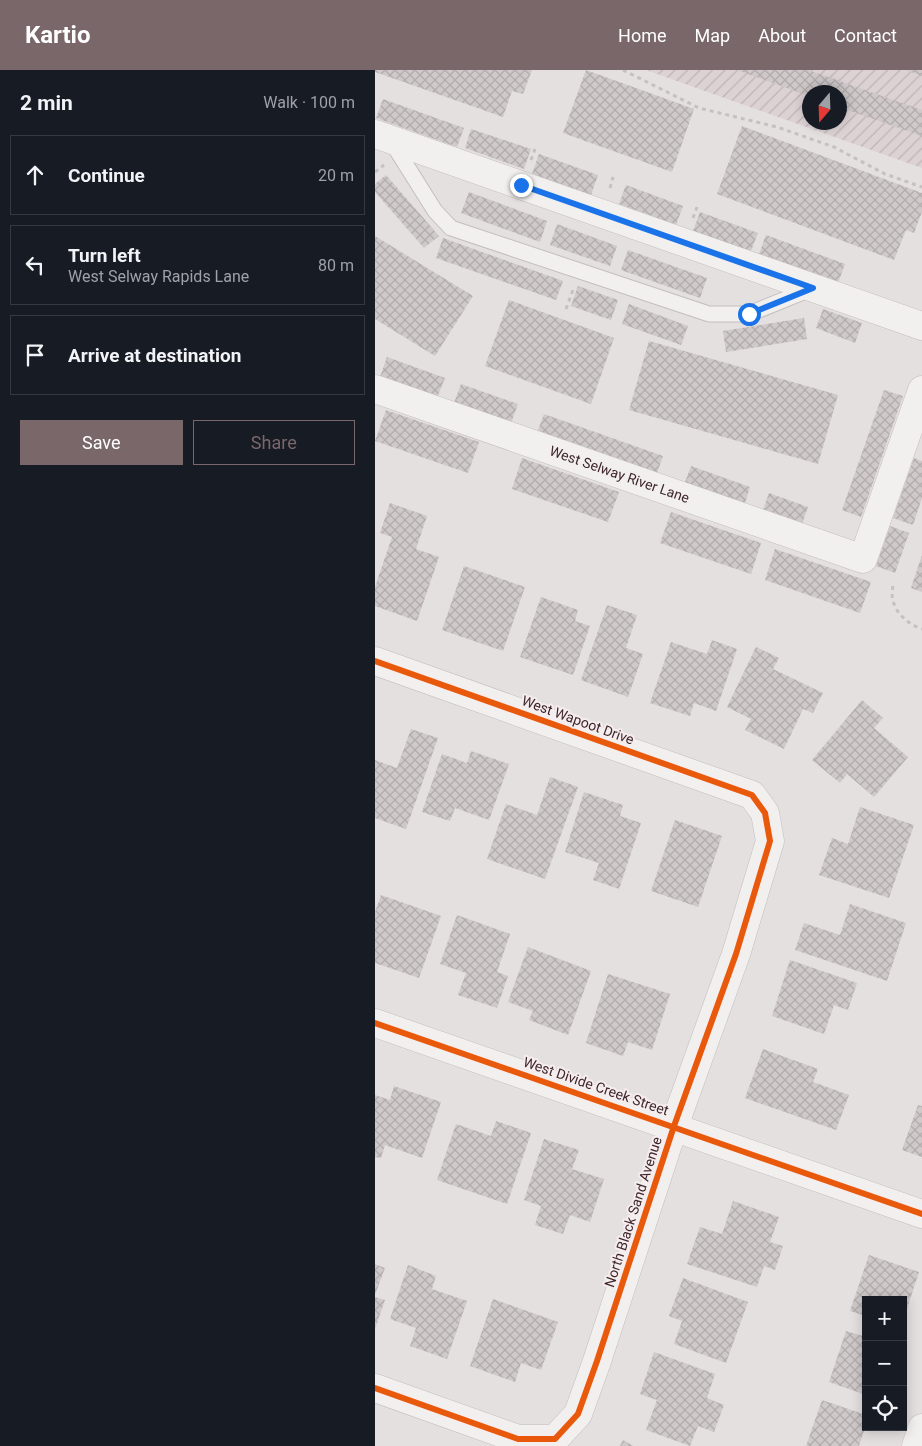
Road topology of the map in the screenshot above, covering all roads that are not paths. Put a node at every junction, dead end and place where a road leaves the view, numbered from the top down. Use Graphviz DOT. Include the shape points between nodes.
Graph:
graph roads {
  1 [pos="383,137"];
  2 [pos="813,288"];
  3 [pos="922,326"];
  4 [pos="375,389"];
  5 [pos="920,400"];
  6 [pos="375,661"];
  7 [pos="765,813"];
  8 [pos="375,1023"];
  9 [pos="674,1126"];
  10 [pos="922,1214"];
  11 [pos="375,1388"];
  12 [pos="922,1428"];
  13 [pos="916,1446"];
  1 -- 2 [label="street"];
  1 -- 2 [label="lane" via="435,211 451,228 709,314 749,314"];
  2 -- 3 [label="street"];
  4 -- 5 [label="street, West Selway River Lane" via="863,559"];
  6 -- 7 [label="street, West Wapoot Drive" via="752,795"];
  7 -- 9 [label="street, North Black Sand Avenue" via="770,841 736,954"];
  8 -- 9 [label="street, West Divide Creek Street"];
  9 -- 10 [label="street, West Divide Creek Street"];
  9 -- 11 [label="street, North Black Sand Avenue" via="581,1405 555,1439 518,1439"];
  12 -- 13 [label="street"];
}
